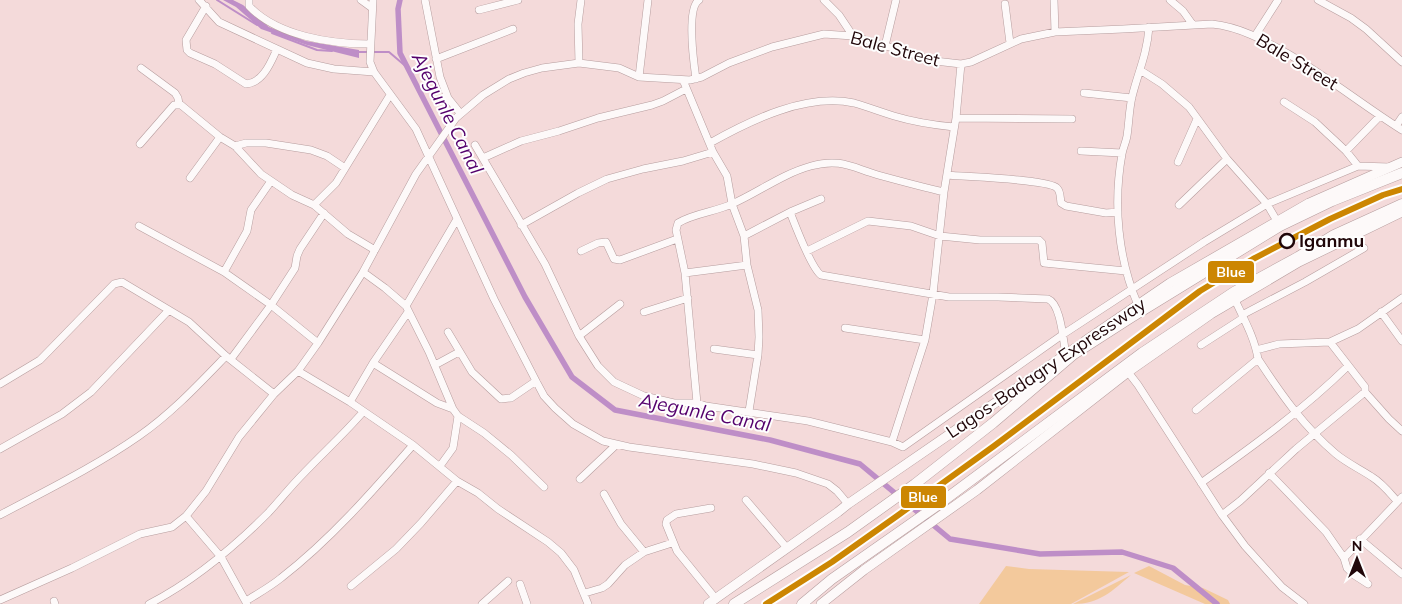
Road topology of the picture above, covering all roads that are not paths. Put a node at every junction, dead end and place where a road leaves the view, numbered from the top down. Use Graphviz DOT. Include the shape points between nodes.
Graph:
graph roads {
  1 [pos="199,0"];
  2 [pos="249,0"];
  3 [pos="361,0"];
  4 [pos="425,0"];
  5 [pos="518,0"];
  6 [pos="580,0"];
  7 [pos="648,0"];
  8 [pos="698,0"];
  9 [pos="824,0"];
  10 [pos="896,0"];
  11 [pos="1054,0"];
  12 [pos="1170,0"];
  13 [pos="1278,0"];
  14 [pos="1318,0"];
  15 [pos="372,4"];
  16 [pos="1005,4"];
  17 [pos="206,6"];
  18 [pos="479,10"];
  19 [pos="1193,25"];
  20 [pos="1149,27"];
  21 [pos="513,29"];
  22 [pos="1055,32"];
  23 [pos="853,36"];
  24 [pos="1255,36"];
  25 [pos="1010,43"];
  26 [pos="885,46"];
  27 [pos="370,47"];
  28 [pos="277,49"];
  29 [pos="436,60"];
  30 [pos="1401,60"];
  31 [pos="579,63"];
  32 [pos="961,64"];
  33 [pos="141,68"];
  34 [pos="1140,70"];
  35 [pos="374,72"];
  36 [pos="639,77"];
  37 [pos="696,79"];
  38 [pos="683,80"];
  39 [pos="686,89"];
  40 [pos="1084,93"];
  41 [pos="390,95"];
  42 [pos="1132,98"];
  43 [pos="1284,102"];
  44 [pos="179,104"];
  45 [pos="458,115"];
  46 [pos="1380,116"];
  47 [pos="1402,117"];
  48 [pos="956,118"];
  49 [pos="1072,119"];
  50 [pos="1197,119"];
  51 [pos="954,127"];
  52 [pos="1399,128"];
  53 [pos="220,137"];
  54 [pos="710,143"];
  55 [pos="140,144"];
  56 [pos="475,145"];
  57 [pos="235,146"];
  58 [pos="1082,150"];
  59 [pos="1346,151"];
  60 [pos="713,152"];
  61 [pos="1122,152"];
  62 [pos="430,154"];
  63 [pos="483,158"];
  64 [pos="1228,159"];
  65 [pos="1178,162"];
  66 [pos="1402,162"];
  67 [pos="1358,166"];
  68 [pos="1390,167"];
  69 [pos="345,168"];
  70 [pos="1402,173"];
  71 [pos="947,175"];
  72 [pos="190,178"];
  73 [pos="271,181"];
  74 [pos="944,192"];
  75 [pos="821,199"];
  76 [pos="732,204"];
  77 [pos="1267,204"];
  78 [pos="1402,204"];
  79 [pos="314,205"];
  80 [pos="1179,205"];
  81 [pos="790,212"];
  82 [pos="1118,212"];
  83 [pos="1402,212"];
  84 [pos="324,213"];
  85 [pos="457,219"];
  86 [pos="1277,221"];
  87 [pos="522,225"];
  88 [pos="139,226"];
  89 [pos="744,236"];
  90 [pos="940,236"];
  91 [pos="677,239"];
  92 [pos="1364,248"];
  93 [pos="375,250"];
  94 [pos="807,251"];
  95 [pos="581,252"];
  96 [pos="747,265"];
  97 [pos="1126,271"];
  98 [pos="224,272"];
  99 [pos="363,272"];
  100 [pos="685,273"];
  101 [pos="1131,289"];
  102 [pos="934,294"];
  103 [pos="688,298"];
  104 [pos="1402,298"];
  105 [pos="1235,300"];
  106 [pos="620,304"];
  107 [pos="271,305"];
  108 [pos="1138,305"];
  109 [pos="407,309"];
  110 [pos="168,310"];
  111 [pos="644,312"];
  112 [pos="1381,312"];
  113 [pos="1243,316"];
  114 [pos="845,328"];
  115 [pos="448,332"];
  116 [pos="1062,334"];
  117 [pos="579,336"];
  118 [pos="926,340"];
  119 [pos="1330,342"];
  120 [pos="1402,342"];
  121 [pos="318,343"];
  122 [pos="1201,345"];
  123 [pos="714,349"];
  124 [pos="1256,350"];
  125 [pos="459,352"];
  126 [pos="1066,354"];
  127 [pos="758,355"];
  128 [pos="228,357"];
  129 [pos="1258,360"];
  130 [pos="373,363"];
  131 [pos="435,365"];
  132 [pos="1348,366"];
  133 [pos="298,371"];
  134 [pos="1128,372"];
  135 [pos="536,381"];
  136 [pos="0,384"];
  137 [pos="1365,392"];
  138 [pos="274,394"];
  139 [pos="350,402"];
  140 [pos="697,403"];
  141 [pos="453,409"];
  142 [pos="1196,410"];
  143 [pos="749,411"];
  144 [pos="363,412"];
  145 [pos="1294,412"];
  146 [pos="458,416"];
  147 [pos="1402,430"];
  148 [pos="1314,435"];
  149 [pos="892,442"];
  150 [pos="413,445"];
  151 [pos="616,445"];
  152 [pos="903,447"];
  153 [pos="0,448"];
  154 [pos="916,457"];
  155 [pos="440,466"];
  156 [pos="1269,473"];
  157 [pos="580,479"];
  158 [pos="457,481"];
  159 [pos="1201,483"];
  160 [pos="544,487"];
  161 [pos="604,494"];
  162 [pos="1399,499"];
  163 [pos="746,500"];
  164 [pos="848,504"];
  165 [pos="712,508"];
  166 [pos="0,515"];
  167 [pos="1222,515"];
  168 [pos="186,516"];
  169 [pos="1360,539"];
  170 [pos="672,542"];
  171 [pos="787,548"];
  172 [pos="644,552"];
  173 [pos="221,557"];
  174 [pos="1344,558"];
  175 [pos="1402,574"];
  176 [pos="508,581"];
  177 [pos="520,584"];
  178 [pos="1368,584"];
  179 [pos="351,586"];
  180 [pos="585,594"];
  181 [pos="0,600"];
  182 [pos="712,601"];
  183 [pos="246,602"];
  184 [pos="149,604"];
  185 [pos="482,604"];
  186 [pos="527,604"];
  187 [pos="588,604"];
  188 [pos="734,604"];
  189 [pos="802,604"];
  190 [pos="821,604"];
  191 [pos="1304,604"];
  1 -- 17 [label="street"];
  2 -- 27 [label="street" via="252,10 281,28 323,40"];
  3 -- 15 [label="street"];
  4 -- 29 [label="street"];
  5 -- 18 [label="street"];
  6 -- 31 [label="street"];
  7 -- 36 [label="street"];
  8 -- 37 [label="street" via="694,5 692,38"];
  9 -- 23 [label="street"];
  10 -- 26 [label="street"];
  11 -- 22 [label="street"];
  12 -- 19 [label="street"];
  13 -- 24 [label="street"];
  14 -- 30 [label="street" via="1351,18"];
  15 -- 27 [label="street"];
  16 -- 25 [label="street"];
  17 -- 28 [label="street" via="219,22"];
  17 -- 28 [label="street" via="186,40 190,53 246,84 254,82 265,72"];
  19 -- 20 [label="street, Bale Street"];
  19 -- 24 [label="street, Bale Street" via="1223,25"];
  20 -- 22 [label="street, Bale Street"];
  20 -- 34 [label="street" via="1148,45"];
  21 -- 29 [label="street"];
  22 -- 25 [label="street, Bale Street"];
  23 -- 26 [label="street, Bale Street"];
  23 -- 37 [label="street, Bale Street" via="824,34 790,42 748,55"];
  24 -- 46 [label="street, Bale Street" via="1318,72"];
  25 -- 32 [label="street, Bale Street"];
  26 -- 32 [label="street, Bale Street" via="935,61"];
  27 -- 35 [label="street"];
  28 -- 35 [label="street" via="307,63"];
  29 -- 45 [label="street" via="448,98"];
  31 -- 36 [label="street, Bale Street" via="619,68"];
  31 -- 45 [label="street, Bale Street" via="524,72 496,87"];
  32 -- 48 [label="street"];
  33 -- 44 [label="street" via="175,93"];
  34 -- 42 [label="street"];
  34 -- 50 [label="street" via="1181,98"];
  35 -- 41 [label="street"];
  36 -- 38 [label="street, Bale Street"];
  37 -- 38 [label="street, Bale Street"];
  38 -- 39 [label="street"];
  39 -- 54 [label="street"];
  39 -- 63 [label="street" via="664,101 521,141"];
  40 -- 42 [label="street"];
  41 -- 62 [label="street"];
  41 -- 69 [label="street"];
  42 -- 61 [label="street"];
  43 -- 59 [label="street" via="1315,122"];
  44 -- 53 [label="street"];
  44 -- 55 [label="street" via="170,109"];
  45 -- 62 [label="street, Bale Street"];
  46 -- 52 [label="street, Bale Street"];
  46 -- 59 [label="street"];
  47 -- 52 [label="street"];
  48 -- 49 [label="street"];
  48 -- 51 [label="street"];
  50 -- 64 [label="street"];
  50 -- 65 [label="street"];
  51 -- 54 [label="street" via="908,120 852,103 820,101 766,115"];
  51 -- 71 [label="street"];
  53 -- 57 [label="street"];
  53 -- 72 [label="street"];
  54 -- 60 [label="street"];
  56 -- 63 [label="street"];
  57 -- 69 [label="street" via="266,143 311,150"];
  57 -- 73 [label="street"];
  58 -- 61 [label="street"];
  59 -- 67 [label="street"];
  60 -- 76 [label="street" via="727,176"];
  60 -- 87 [label="street" via="607,180"];
  61 -- 82 [label="street"];
  62 -- 85 [label="street"];
  62 -- 93 [label="street, Bale Street" via="407,188"];
  63 -- 87 [label="street"];
  64 -- 77 [label="street"];
  64 -- 80 [label="street"];
  66 -- 68 [label="main road, Lagos-Badagry Expressway"];
  67 -- 68 [label="street"];
  67 -- 77 [label="street"];
  68 -- 86 [label="main road, Lagos-Badagry Expressway"];
  69 -- 79 [label="street"];
  70 -- 188 [label="highway, Lagos-Badagry Expressway" via="1280,226 1074,354 915,484 848,532"];
  71 -- 74 [label="street"];
  71 -- 82 [label="street" via="1048,184 1057,188 1061,203 1066,206"];
  73 -- 79 [label="street"];
  73 -- 98 [label="street" via="251,210 247,231"];
  74 -- 76 [label="street" via="832,162 777,179"];
  74 -- 90 [label="street"];
  75 -- 81 [label="street"];
  76 -- 89 [label="street"];
  76 -- 91 [label="street" via="680,221 676,226"];
  77 -- 86 [label="street"];
  77 -- 101 [label="street"];
  78 -- 189 [label="highway" via="1334,235 1234,292 1142,353"];
  79 -- 84 [label="street"];
  81 -- 89 [label="street"];
  81 -- 94 [label="street"];
  82 -- 97 [label="street"];
  83 -- 105 [label="main road" via="1299,262"];
  84 -- 93 [label="street" via="348,234"];
  84 -- 107 [label="street" via="300,249 295,268"];
  85 -- 109 [label="street"];
  85 -- 135 [label="street"];
  86 -- 108 [label="main road, Lagos-Badagry Expressway"];
  87 -- 117 [label="street" via="545,264"];
  88 -- 98 [label="street"];
  89 -- 96 [label="street"];
  90 -- 94 [label="street" via="911,226 868,220"];
  90 -- 97 [label="street" via="1039,240 1044,263"];
  90 -- 102 [label="street"];
  91 -- 95 [label="street" via="620,260 614,259 606,242"];
  91 -- 100 [label="street"];
  92 -- 113 [label="street"];
  93 -- 99 [label="street, Bale Street"];
  94 -- 102 [label="street" via="821,275"];
  96 -- 100 [label="street"];
  96 -- 127 [label="street" via="758,310"];
  97 -- 101 [label="street"];
  98 -- 107 [label="street"];
  99 -- 109 [label="street"];
  99 -- 121 [label="street, Bale Street"];
  100 -- 103 [label="street"];
  101 -- 108 [label="street"];
  101 -- 116 [label="street"];
  102 -- 116 [label="street" via="1048,299 1055,304"];
  102 -- 118 [label="street"];
  103 -- 111 [label="street"];
  103 -- 140 [label="street"];
  104 -- 112 [label="street"];
  105 -- 113 [label="street"];
  105 -- 134 [label="main road"];
  106 -- 117 [label="street"];
  107 -- 121 [label="street"];
  107 -- 128 [label="street"];
  108 -- 126 [label="main road, Lagos-Badagry Expressway"];
  109 -- 130 [label="street"];
  109 -- 131 [label="street"];
  110 -- 128 [label="street" via="189,322"];
  110 -- 136 [label="street" via="126,284 117,282 40,360"];
  110 -- 153 [label="street" via="91,392 62,414"];
  112 -- 119 [label="street" via="1358,329"];
  112 -- 120 [label="street"];
  113 -- 122 [label="street"];
  113 -- 124 [label="street"];
  114 -- 118 [label="street"];
  115 -- 125 [label="street"];
  116 -- 126 [label="street"];
  116 -- 152 [label="street"];
  117 -- 140 [label="street" via="598,366 614,382 656,400"];
  118 -- 149 [label="street"];
  119 -- 124 [label="street" via="1279,344"];
  119 -- 132 [label="street"];
  121 -- 133 [label="street, Bale Street"];
  123 -- 127 [label="street"];
  124 -- 129 [label="street"];
  125 -- 131 [label="street"];
  125 -- 135 [label="street" via="476,378 501,399 511,398"];
  126 -- 154 [label="main road, Lagos-Badagry Expressway"];
  127 -- 143 [label="street"];
  128 -- 138 [label="street"];
  128 -- 166 [label="street" via="140,436 101,461"];
  129 -- 142 [label="street"];
  129 -- 145 [label="street"];
  130 -- 139 [label="street"];
  130 -- 141 [label="street" via="437,403"];
  131 -- 141 [label="street"];
  132 -- 137 [label="street" via="1366,388"];
  132 -- 145 [label="street"];
  133 -- 138 [label="street, Bale Street"];
  133 -- 139 [label="street"];
  134 -- 159 [label="street"];
  134 -- 190 [label="main road" via="955,506"];
  135 -- 151 [label="street" via="544,396 573,424"];
  137 -- 147 [label="street"];
  137 -- 148 [label="street"];
  138 -- 168 [label="street, Bale Street" via="239,437 206,491"];
  139 -- 144 [label="street"];
  140 -- 143 [label="street"];
  141 -- 146 [label="street"];
  143 -- 149 [label="street" via="835,427"];
  144 -- 150 [label="street"];
  144 -- 173 [label="street" via="267,514"];
  145 -- 148 [label="street"];
  145 -- 159 [label="street"];
  146 -- 155 [label="street" via="453,448"];
  146 -- 160 [label="street" via="484,433"];
  148 -- 156 [label="street"];
  148 -- 162 [label="street"];
  149 -- 152 [label="street"];
  150 -- 155 [label="street"];
  150 -- 183 [label="street" via="375,489 311,553"];
  151 -- 157 [label="street"];
  151 -- 164 [label="street" via="796,473 828,484"];
  152 -- 154 [label="street"];
  154 -- 164 [label="main road, Lagos-Badagry Expressway"];
  155 -- 158 [label="street"];
  156 -- 167 [label="street"];
  156 -- 174 [label="street" via="1326,532"];
  158 -- 179 [label="street" via="396,549"];
  158 -- 180 [label="street" via="548,542 568,562"];
  159 -- 167 [label="street"];
  161 -- 172 [label="street" via="621,524"];
  162 -- 169 [label="street"];
  163 -- 171 [label="street"];
  164 -- 171 [label="main road, Lagos-Badagry Expressway"];
  165 -- 170 [label="street" via="671,517 666,524"];
  167 -- 191 [label="street" via="1282,587"];
  168 -- 173 [label="street"];
  168 -- 181 [label="street" via="172,527 140,534"];
  169 -- 174 [label="street"];
  169 -- 175 [label="street"];
  170 -- 172 [label="street"];
  170 -- 182 [label="street"];
  171 -- 182 [label="main road, Lagos-Badagry Expressway"];
  172 -- 180 [label="street" via="625,565 608,584"];
  173 -- 183 [label="street"];
  173 -- 184 [label="street" via="197,576"];
  174 -- 178 [label="street" via="1354,575"];
  176 -- 185 [label="street"];
  177 -- 186 [label="street"];
  180 -- 187 [label="street"];
}
